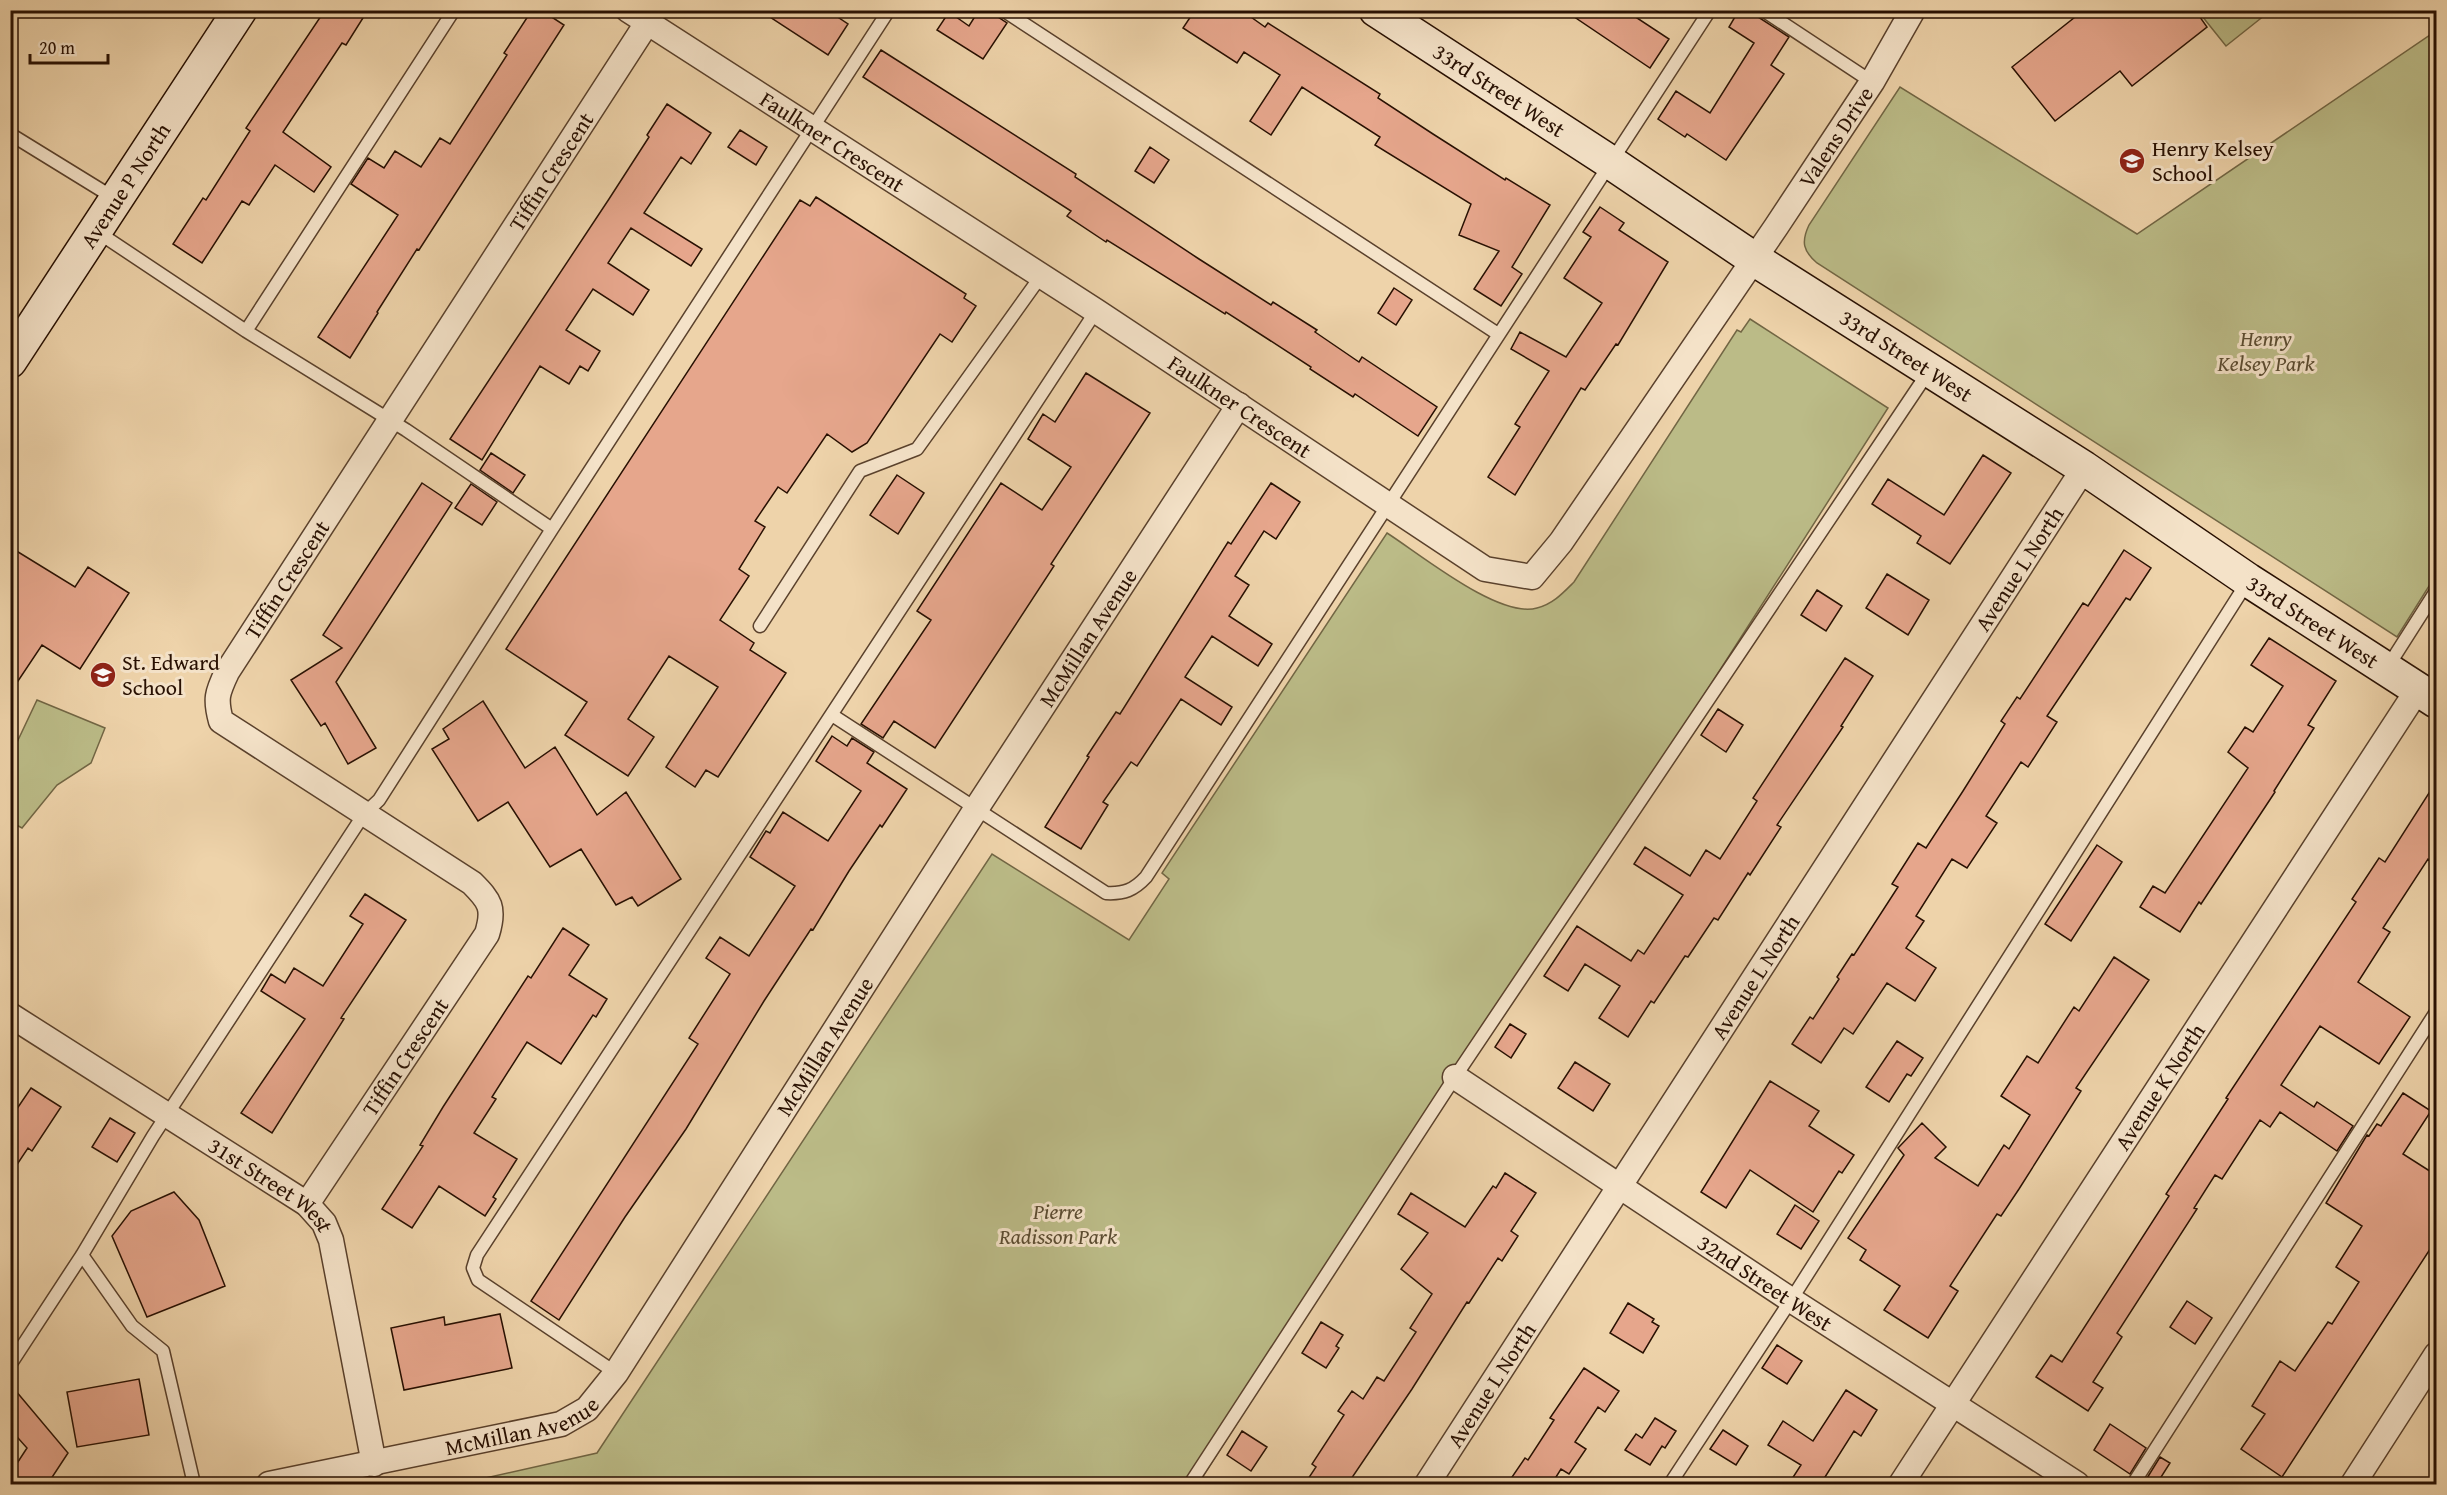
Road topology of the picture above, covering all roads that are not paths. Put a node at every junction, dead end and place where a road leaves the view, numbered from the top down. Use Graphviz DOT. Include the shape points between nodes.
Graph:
graph roads {
  1 [pos="240,10"];
  2 [pos="454,10"];
  3 [pos="889,10"];
  4 [pos="1003,10"];
  5 [pos="1376,10"];
  6 [pos="1710,10"];
  7 [pos="1763,10"];
  8 [pos="1913,10"];
  9 [pos="637,17"];
  10 [pos="1872,82"];
  11 [pos="811,130"];
  12 [pos="10,134"];
  13 [pos="1611,162"];
  14 [pos="116,199"];
  15 [pos="95,230"];
  16 [pos="1754,259"];
  17 [pos="1041,276"];
  18 [pos="1096,310"];
  19 [pos="246,331"];
  20 [pos="1498,334"];
  21 [pos="10,361"];
  22 [pos="1930,370"];
  23 [pos="1239,405"];
  24 [pos="388,420"];
  25 [pos="2084,468"];
  26 [pos="1390,505"];
  27 [pos="552,529"];
  28 [pos="2248,580"];
  29 [pos="2436,591"];
  30 [pos="760,626"];
  31 [pos="2386,669"];
  32 [pos="2427,695"];
  33 [pos="832,715"];
  34 [pos="976,809"];
  35 [pos="364,814"];
  36 [pos="2436,1012"];
  37 [pos="10,1015"];
  38 [pos="1455,1077"];
  39 [pos="166,1115"];
  40 [pos="1621,1186"];
  41 [pos="307,1204"];
  42 [pos="82,1255"];
  43 [pos="1791,1300"];
  44 [pos="2436,1355"];
  45 [pos="10,1365"];
  46 [pos="616,1373"];
  47 [pos="1954,1404"];
  48 [pos="374,1464"];
  49 [pos="194,1485"];
  50 [pos="269,1485"];
  51 [pos="1190,1485"];
  52 [pos="1427,1485"];
  53 [pos="1670,1485"];
  54 [pos="1901,1485"];
  55 [pos="2078,1485"];
  56 [pos="2133,1485"];
  57 [pos="2353,1485"];
  1 -- 14 [label="main road, Avenue P North"];
  2 -- 19 [label="lane"];
  3 -- 11 [label="lane"];
  4 -- 20 [label="lane"];
  5 -- 13 [label="main road, 33rd Street West"];
  6 -- 13 [label="lane"];
  7 -- 10 [label="lane"];
  8 -- 10 [label="street, Valens Drive"];
  9 -- 11 [label="street, Faulkner Crescent"];
  9 -- 24 [label="street, Tiffin Crescent"];
  10 -- 16 [label="street, Valens Drive"];
  11 -- 17 [label="street, Faulkner Crescent"];
  11 -- 27 [label="lane"];
  12 -- 14 [label="lane"];
  13 -- 16 [label="main road, 33rd Street West"];
  13 -- 20 [label="lane"];
  14 -- 15 [label="main road, Avenue P North"];
  15 -- 19 [label="lane"];
  15 -- 21 [label="main road, Avenue P North"];
  16 -- 22 [label="main road, 33rd Street West"];
  16 -- 26 [label="street, Faulkner Crescent" via="1561,542 1532,577 1485,568"];
  17 -- 18 [label="street, Faulkner Crescent"];
  17 -- 30 [label="lane" via="917,449 860,471"];
  18 -- 23 [label="street, Faulkner Crescent"];
  18 -- 33 [label="lane"];
  19 -- 24 [label="lane"];
  20 -- 26 [label="lane"];
  22 -- 25 [label="main road, 33rd Street West"];
  22 -- 38 [label="lane"];
  23 -- 26 [label="street, Faulkner Crescent"];
  23 -- 34 [label="street, McMillan Avenue"];
  24 -- 27 [label="lane"];
  24 -- 35 [label="street, Tiffin Crescent" via="227,672 217,704 221,721"];
  25 -- 28 [label="main road, 33rd Street West"];
  25 -- 40 [label="street, Avenue L North"];
  26 -- 34 [label="lane" via="1138,886 1106,893"];
  27 -- 35 [label="lane" via="379,800"];
  28 -- 31 [label="main road, 33rd Street West"];
  28 -- 43 [label="lane"];
  29 -- 31 [label="lane"];
  31 -- 32 [label="main road, 33rd Street West"];
  32 -- 47 [label="street, Avenue K North"];
  33 -- 34 [label="lane"];
  33 -- 46 [label="lane" via="477,1255 473,1268 478,1280"];
  34 -- 46 [label="street, McMillan Avenue"];
  35 -- 39 [label="lane"];
  35 -- 41 [label="street, Tiffin Crescent" via="472,883 489,900 492,919 487,934"];
  36 -- 56 [label="lane"];
  37 -- 39 [label="street, 31st Street West"];
  38 -- 40 [label="street, 32nd Street West"];
  38 -- 51 [label="lane"];
  39 -- 41 [label="street, 31st Street West"];
  39 -- 42 [label="lane"];
  40 -- 43 [label="street, 32nd Street West"];
  40 -- 52 [label="street, Avenue L North"];
  41 -- 48 [label="street, 31st Street West" via="324,1223 331,1240"];
  42 -- 45 [label="lane"];
  42 -- 49 [label="lane" via="132,1326 163,1351"];
  43 -- 47 [label="street, 32nd Street West"];
  43 -- 53 [label="lane"];
  44 -- 57 [label="street"];
  46 -- 48 [label="street, McMillan Avenue" via="587,1409 561,1424"];
  47 -- 54 [label="street, Avenue K North"];
  47 -- 55 [label="street, 32nd Street West"];
  48 -- 50 [label="street, McMillan Avenue"];
}
